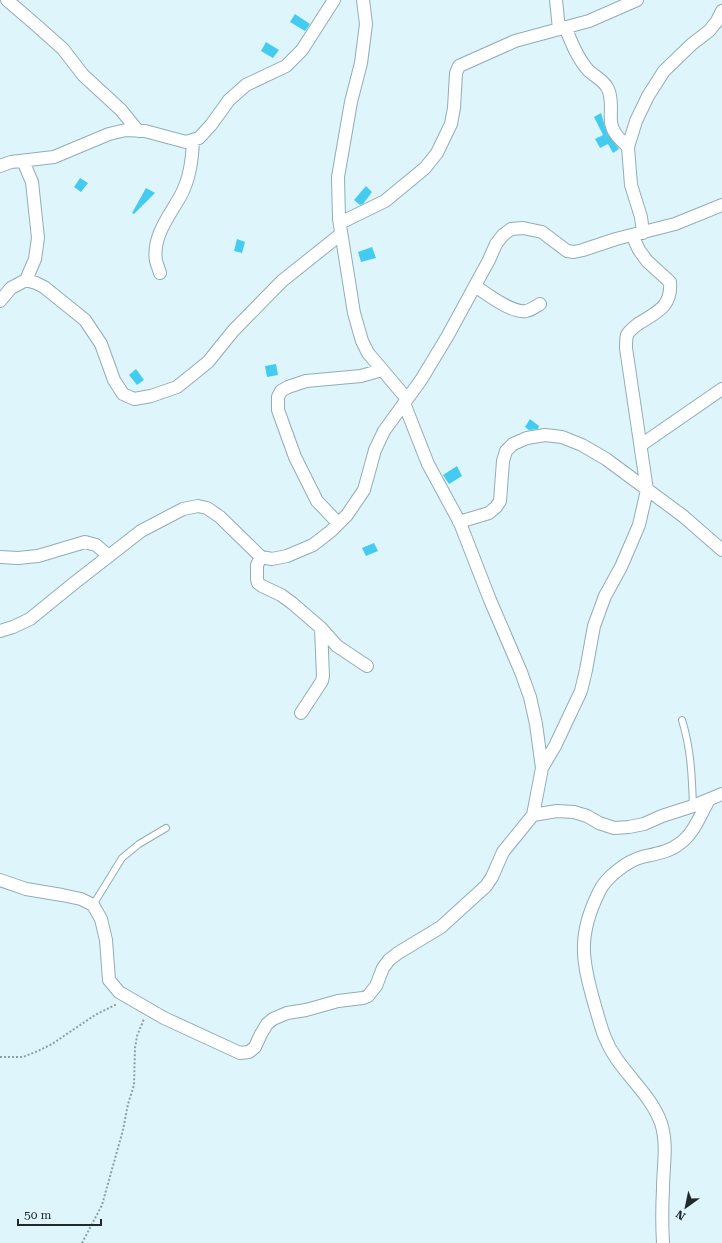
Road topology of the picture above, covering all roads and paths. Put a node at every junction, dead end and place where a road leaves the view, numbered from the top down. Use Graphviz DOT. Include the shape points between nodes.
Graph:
graph roads {
  1 [pos="7,0"];
  2 [pos="334,0"];
  3 [pos="363,0"];
  4 [pos="556,0"];
  5 [pos="636,0"];
  6 [pos="722,11"];
  7 [pos="562,28"];
  8 [pos="138,131"];
  9 [pos="193,141"];
  10 [pos="628,147"];
  11 [pos="23,161"];
  12 [pos="0,166"];
  13 [pos="722,205"];
  14 [pos="340,228"];
  15 [pos="638,234"];
  16 [pos="160,273"];
  17 [pos="26,280"];
  18 [pos="475,286"];
  19 [pos="0,301"];
  20 [pos="540,304"];
  21 [pos="382,370"];
  22 [pos="722,389"];
  23 [pos="405,401"];
  24 [pos="640,445"];
  25 [pos="646,490"];
  26 [pos="459,522"];
  27 [pos="338,523"];
  28 [pos="722,550"];
  29 [pos="109,556"];
  30 [pos="0,557"];
  31 [pos="261,557"];
  32 [pos="321,628"];
  33 [pos="0,632"];
  34 [pos="367,666"];
  35 [pos="301,713"];
  36 [pos="682,720"];
  37 [pos="542,768"];
  38 [pos="722,794"];
  39 [pos="709,800"];
  40 [pos="693,806"];
  41 [pos="533,815"];
  42 [pos="166,828"];
  43 [pos="0,880"];
  44 [pos="93,905"];
  45 [pos="134,1001"];
  46 [pos="148,1009"];
  47 [pos="0,1057"];
  48 [pos="82,1243"];
  49 [pos="663,1243"];
  1 -- 8 [label="street" via="63,49 83,75 122,110"];
  2 -- 9 [label="street" via="302,50 286,66 246,85 230,100 204,133"];
  3 -- 14 [label="street" via="366,24 361,63 351,102 338,177"];
  4 -- 7 [label="street"];
  5 -- 7 [label="street" via="589,21"];
  6 -- 10 [label="street" via="710,31 692,44 664,71 636,121"];
  7 -- 10 [label="street" via="578,56 608,88 611,96 613,130"];
  7 -- 14 [label="street" via="515,41 459,66 450,124 437,153 425,168 385,201"];
  8 -- 9 [label="street" via="186,142"];
  8 -- 11 [label="street" via="126,130 109,134 54,157"];
  9 -- 16 [label="street" via="189,175 181,195 160,231 156,246 156,261"];
  10 -- 15 [label="street" via="631,185 641,217"];
  11 -- 12 [label="street"];
  11 -- 17 [label="street" via="32,182 38,238 35,259"];
  13 -- 15 [label="street" via="675,224"];
  14 -- 17 [label="street" via="282,281 233,331 208,362 177,387 134,399 123,394 114,380 101,344 85,320 44,287"];
  14 -- 21 [label="street" via="354,313 362,341"];
  15 -- 18 [label="street" via="574,252 567,251 542,232 523,228 511,229 503,234 496,244"];
  15 -- 24 [label="street" via="638,250 670,282 671,292 665,305 632,328 627,335 626,348"];
  17 -- 19 [label="street" via="11,288"];
  18 -- 20 [label="street" via="517,310 532,309"];
  18 -- 23 [label="street" via="421,380"];
  21 -- 23 [label="street"];
  21 -- 27 [label="street" via="361,376 306,381 288,387 278,397 278,410 295,456 317,501"];
  22 -- 24 [label="street"];
  23 -- 26 [label="street" via="428,464"];
  23 -- 27 [label="street" via="384,431 375,450 364,490 347,515"];
  24 -- 25 [label="street"];
  25 -- 26 [label="street" via="606,459 582,445 562,437 545,435 527,438 513,444 506,451 500,501 496,507 489,514"];
  25 -- 28 [label="street" via="683,516"];
  25 -- 37 [label="street" via="639,525 605,596 594,626 580,691"];
  26 -- 37 [label="street" via="530,697"];
  27 -- 31 [label="street" via="312,546 287,556 272,559"];
  29 -- 30 [label="street" via="96,544 85,542 38,556"];
  29 -- 31 [label="street" via="141,531 183,509 198,506 207,508 220,517"];
  29 -- 33 [label="street" via="30,619"];
  31 -- 32 [label="street" via="257,565 258,583 292,603"];
  32 -- 34 [label="street" via="337,646"];
  32 -- 35 [label="street" via="323,676"];
  36 -- 40 [label="lane" via="690,756"];
  37 -- 41 [label="street"];
  38 -- 39 [label="street"];
  39 -- 40 [label="street"];
  39 -- 49 [label="street" via="690,835 678,845 661,853 640,858 610,876 599,891 587,922 583,944 587,980 603,1036 616,1058 654,1107 661,1124 666,1144"];
  40 -- 41 [label="street" via="644,824 614,828 574,812 556,811"];
  41 -- 46 [label="street" via="503,852 486,886 441,927 389,960 372,991 363,998 338,1001 287,1013 273,1019 264,1029 255,1047 249,1052 240,1053"];
  42 -- 44 [label="lane" via="122,858"];
  43 -- 44 [label="street" via="26,889 81,899"];
  44 -- 45 [label="street" via="101,919 106,940 109,980 120,992"];
  45 -- 46 [label="street"];
  45 -- 47 [label="path" via="114,1005 38,1051 23,1057"];
  46 -- 48 [label="path" via="137,1036 134,1085 102,1205"];
}
